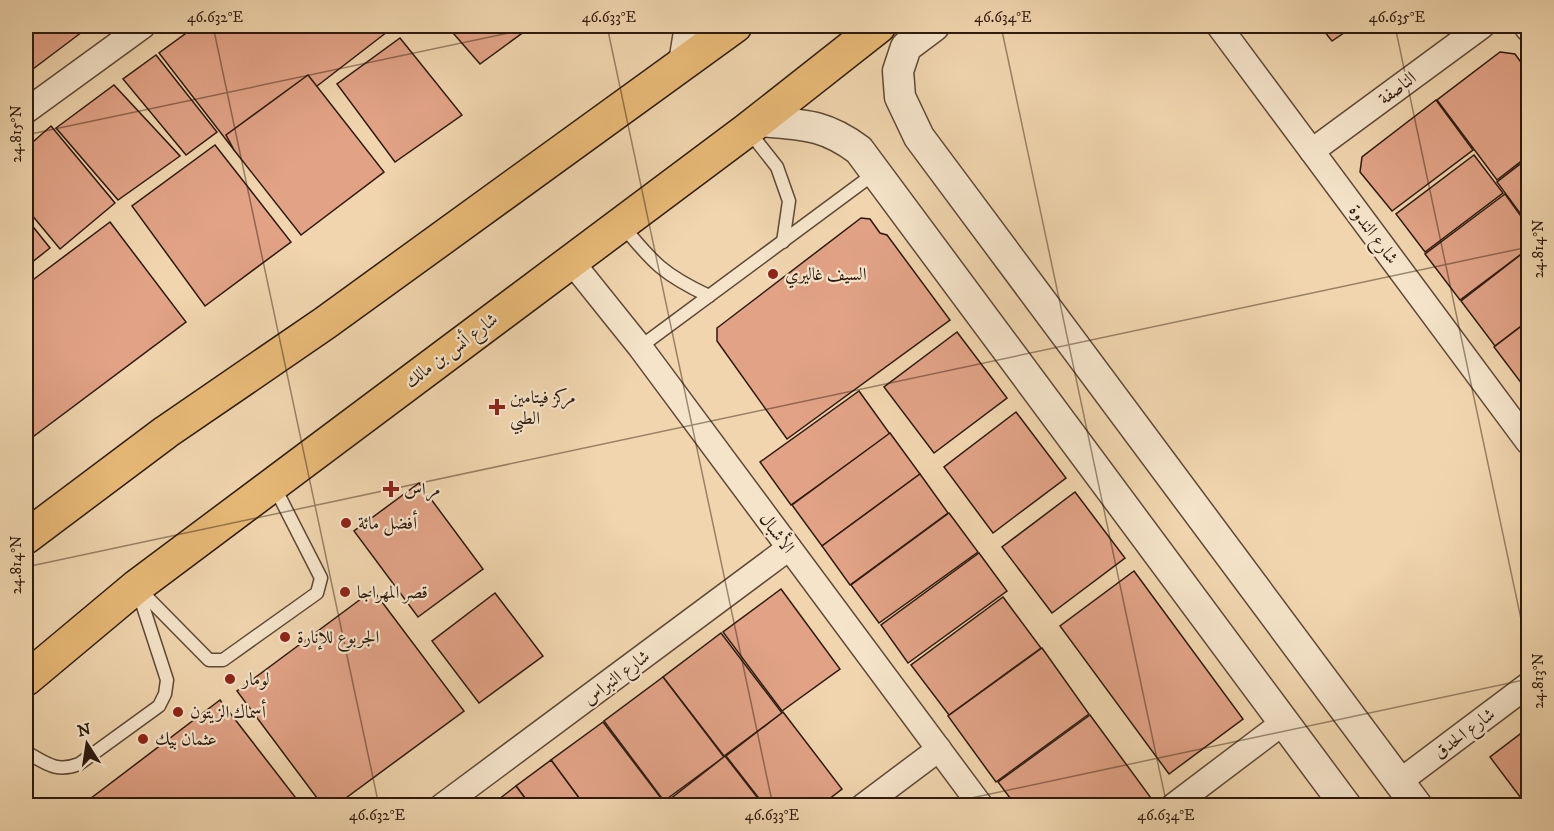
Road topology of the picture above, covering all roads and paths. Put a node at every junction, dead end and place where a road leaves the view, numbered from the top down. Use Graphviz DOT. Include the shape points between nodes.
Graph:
graph roads {
  1 [pos="143,26"];
  2 [pos="690,26"];
  3 [pos="735,26"];
  4 [pos="878,26"];
  5 [pos="934,26"];
  6 [pos="1219,26"];
  7 [pos="1482,26"];
  8 [pos="1526,26"];
  9 [pos="1528,29"];
  10 [pos="684,63"];
  11 [pos="26,111"];
  12 [pos="753,125"];
  13 [pos="1312,151"];
  14 [pos="877,172"];
  15 [pos="621,224"];
  16 [pos="783,242"];
  17 [pos="572,261"];
  18 [pos="709,297"];
  19 [pos="640,347"];
  20 [pos="1528,442"];
  21 [pos="272,483"];
  22 [pos="26,537"];
  23 [pos="789,548"];
  24 [pos="136,586"];
  25 [pos="26,679"];
  26 [pos="1528,685"];
  27 [pos="1284,722"];
  28 [pos="939,749"];
  29 [pos="26,752"];
  30 [pos="1399,782"];
  31 [pos="442,806"];
  32 [pos="863,806"];
  33 [pos="981,806"];
  34 [pos="1173,806"];
  35 [pos="1346,806"];
  36 [pos="1417,806"];
  1 -- 11 [label="street"];
  2 -- 10 [label="street"];
  3 -- 10 [label="main road"];
  4 -- 12 [label="main road, شارع أنس بن مالك"];
  5 -- 30 [label="street" via="906,47 898,71 900,97 919,137"];
  6 -- 13 [label="street, شارع الندوة"];
  7 -- 13 [label="street, الناصفة"];
  8 -- 9 [label="street"];
  10 -- 22 [label="main road" via="325,323 166,432"];
  12 -- 14 [label="street" via="806,125 837,133 859,150"];
  12 -- 15 [label="main road, شارع أنس بن مالك"];
  12 -- 16 [label="lane" via="777,167 789,201"];
  13 -- 20 [label="street, شارع الندوة"];
  14 -- 16 [label="lane"];
  14 -- 27 [label="street"];
  15 -- 17 [label="main road, شارع أنس بن مالك"];
  15 -- 18 [label="lane" via="651,261 675,280"];
  16 -- 18 [label="lane"];
  17 -- 19 [label="street, الأشبال"];
  17 -- 21 [label="main road, شارع أنس بن مالك"];
  18 -- 19 [label="lane"];
  19 -- 23 [label="street, الأشبال"];
  21 -- 24 [label="main road, شارع أنس بن مالك"];
  21 -- 24 [label="lane" via="321,578 317,593 222,660 209,660"];
  23 -- 28 [label="street, الأشبال"];
  23 -- 31 [label="street, شارع النبراس"];
  24 -- 25 [label="main road, شارع أنس بن مالك"];
  24 -- 29 [label="lane" via="167,680 159,706 80,764 65,769"];
  26 -- 30 [label="street, شارع الحدق"];
  27 -- 34 [label="street"];
  27 -- 35 [label="street"];
  28 -- 32 [label="street"];
  28 -- 33 [label="street, الأشبال"];
  30 -- 36 [label="street"];
}
